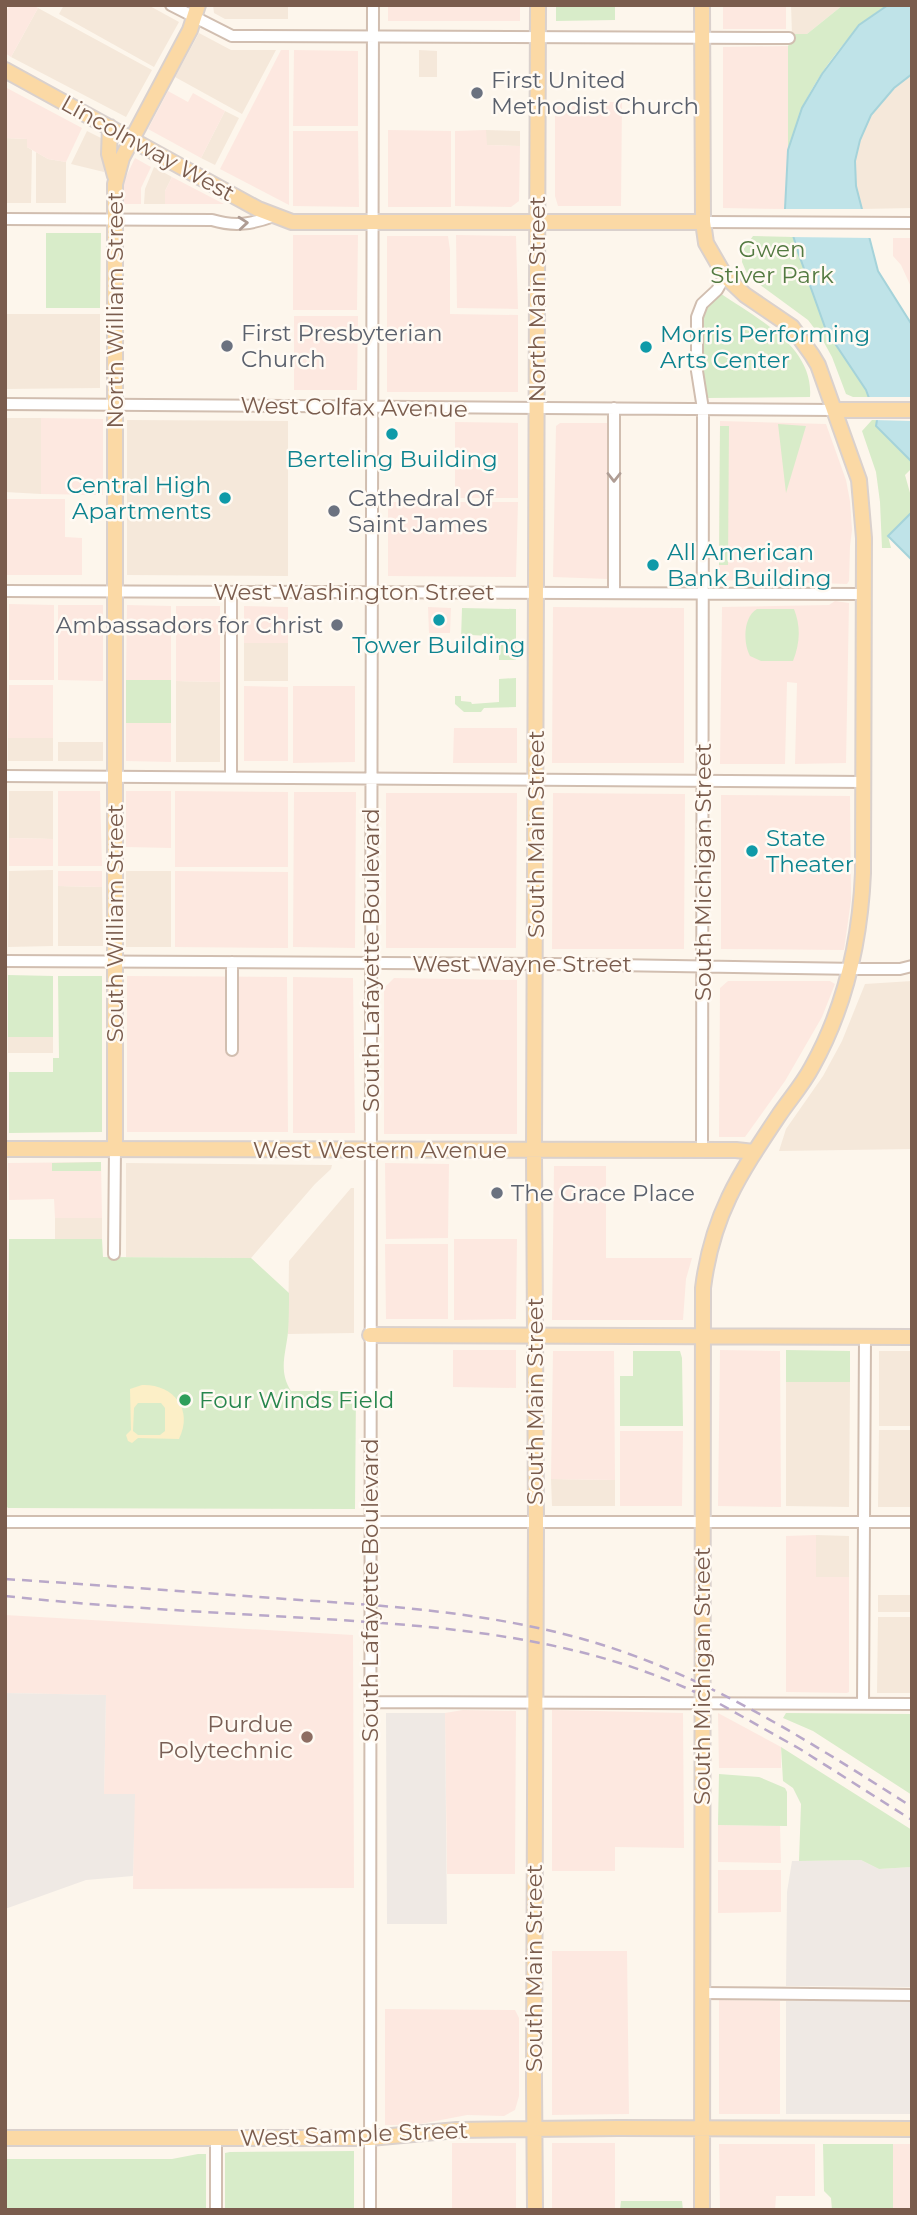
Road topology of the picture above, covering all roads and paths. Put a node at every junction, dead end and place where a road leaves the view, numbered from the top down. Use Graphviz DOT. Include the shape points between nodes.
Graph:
graph roads {
  1 [pos="171,5"];
  2 [pos="373,5"];
  3 [pos="538,5"];
  4 [pos="702,5"];
  5 [pos="197,12"];
  6 [pos="373,37"];
  7 [pos="538,37"];
  8 [pos="702,38"];
  9 [pos="789,38"];
  10 [pos="5,70"];
  11 [pos="110,127"];
  12 [pos="131,139"];
  13 [pos="116,177"];
  14 [pos="274,216"];
  15 [pos="5,219"];
  16 [pos="114,219"];
  17 [pos="373,222"];
  18 [pos="537,222"];
  19 [pos="703,222"];
  20 [pos="912,223"];
  21 [pos="725,276"];
  22 [pos="5,404"];
  23 [pos="114,405"];
  24 [pos="373,406"];
  25 [pos="537,408"];
  26 [pos="614,408"];
  27 [pos="703,409"];
  28 [pos="834,410"];
  29 [pos="912,410"];
  30 [pos="5,591"];
  31 [pos="115,592"];
  32 [pos="231,592"];
  33 [pos="372,593"];
  34 [pos="536,593"];
  35 [pos="614,593"];
  36 [pos="703,593"];
  37 [pos="863,594"];
  38 [pos="5,776"];
  39 [pos="115,776"];
  40 [pos="231,777"];
  41 [pos="371,779"];
  42 [pos="536,780"];
  43 [pos="703,780"];
  44 [pos="863,782"];
  45 [pos="5,961"];
  46 [pos="115,962"];
  47 [pos="232,962"];
  48 [pos="371,963"];
  49 [pos="535,964"];
  50 [pos="702,966"];
  51 [pos="912,966"];
  52 [pos="851,969"];
  53 [pos="232,1051"];
  54 [pos="115,1148"];
  55 [pos="5,1149"];
  56 [pos="371,1150"];
  57 [pos="702,1150"];
  58 [pos="534,1151"];
  59 [pos="754,1152"];
  60 [pos="114,1255"];
  61 [pos="370,1335"];
  62 [pos="534,1336"];
  63 [pos="702,1337"];
  64 [pos="865,1337"];
  65 [pos="912,1338"];
  66 [pos="536,1521"];
  67 [pos="5,1522"];
  68 [pos="370,1522"];
  69 [pos="702,1522"];
  70 [pos="864,1522"];
  71 [pos="912,1522"];
  72 [pos="370,1702"];
  73 [pos="536,1703"];
  74 [pos="702,1703"];
  75 [pos="863,1704"];
  76 [pos="912,1704"];
  77 [pos="702,1993"];
  78 [pos="912,1994"];
  79 [pos="702,2129"];
  80 [pos="535,2130"];
  81 [pos="912,2130"];
  82 [pos="5,2138"];
  83 [pos="370,2138"];
  84 [pos="216,2139"];
  85 [pos="216,2210"];
  86 [pos="370,2210"];
  87 [pos="535,2210"];
  88 [pos="702,2210"];
  1 -- 5 [label="street"];
  2 -- 6 [label="street, South Lafayette Boulevard"];
  3 -- 7 [label="main road, North Main Street"];
  4 -- 8 [label="main road, South Michigan Street"];
  5 -- 6 [label="street" via="232,36"];
  5 -- 12 [label="main road, North William Street"];
  6 -- 7 [label="street"];
  6 -- 17 [label="street, South Lafayette Boulevard"];
  7 -- 8 [label="street"];
  7 -- 18 [label="main road, North Main Street"];
  8 -- 9 [label="street"];
  8 -- 19 [label="main road, South Michigan Street"];
  10 -- 11 [label="main road, Lincolnway West"];
  11 -- 12 [label="main road, Lincolnway West"];
  11 -- 13 [label="main road" via="109,154"];
  12 -- 13 [label="main road, North William Street"];
  12 -- 14 [label="main road, Lincolnway West"];
  13 -- 16 [label="main road, North William Street"];
  16 -- 14 [label="street, one-way" via="249,224"];
  14 -- 17 [label="main road, Lincolnway West" via="292,222"];
  15 -- 16 [label="street"];
  16 -- 23 [label="main road, North William Street"];
  17 -- 18 [label="main road, Lincolnway West"];
  17 -- 24 [label="street, South Lafayette Boulevard"];
  18 -- 19 [label="main road, Lincolnway West"];
  18 -- 25 [label="main road, North Main Street"];
  19 -- 20 [label="street"];
  19 -- 21 [label="main road, South Michigan Street" via="706,243"];
  21 -- 27 [label="street, South Michigan Street" via="697,314 697,371"];
  21 -- 28 [label="main road, South Michigan Street" via="800,335 818,365"];
  22 -- 23 [label="street, West Colfax Avenue"];
  23 -- 24 [label="street, West Colfax Avenue"];
  23 -- 31 [label="main road, North William Street"];
  24 -- 25 [label="street, West Colfax Avenue"];
  24 -- 33 [label="street, South Lafayette Boulevard"];
  25 -- 26 [label="street, West Colfax Avenue"];
  25 -- 34 [label="main road, North Main Street"];
  26 -- 27 [label="street, West Colfax Avenue"];
  26 -- 35 [label="street, one-way"];
  27 -- 28 [label="street, West Colfax Avenue"];
  27 -- 36 [label="street, South Michigan Street"];
  28 -- 29 [label="main road"];
  28 -- 37 [label="main road, South Michigan Street" via="861,492"];
  30 -- 31 [label="street, West Washington Street"];
  31 -- 32 [label="street, West Washington Street"];
  31 -- 39 [label="main road, South William Street"];
  32 -- 33 [label="street, West Washington Street"];
  32 -- 40 [label="street"];
  33 -- 34 [label="street, West Washington Street"];
  33 -- 41 [label="street, South Lafayette Boulevard"];
  34 -- 35 [label="street, West Washington Street"];
  34 -- 42 [label="main road, South Main Street"];
  35 -- 36 [label="street, West Washington Street"];
  36 -- 37 [label="street, West Washington Street"];
  36 -- 43 [label="street, South Michigan Street"];
  37 -- 44 [label="main road, South Michigan Street"];
  38 -- 39 [label="street"];
  39 -- 40 [label="street"];
  39 -- 46 [label="main road, South William Street"];
  40 -- 41 [label="street"];
  41 -- 42 [label="street"];
  41 -- 48 [label="street, South Lafayette Boulevard"];
  42 -- 43 [label="street"];
  42 -- 49 [label="main road, South Main Street"];
  43 -- 44 [label="street"];
  43 -- 50 [label="street, South Michigan Street"];
  44 -- 52 [label="main road, South Michigan Street" via="862,894"];
  45 -- 46 [label="street, West Wayne Street"];
  46 -- 47 [label="street, West Wayne Street"];
  46 -- 54 [label="main road, South William Street"];
  47 -- 48 [label="street, West Wayne Street"];
  47 -- 53 [label="street"];
  48 -- 49 [label="street, West Wayne Street"];
  48 -- 56 [label="street, South Lafayette Boulevard"];
  49 -- 50 [label="street, West Wayne Street"];
  49 -- 58 [label="main road, South Main Street"];
  50 -- 52 [label="street, West Wayne Street"];
  50 -- 57 [label="street, South Michigan Street"];
  51 -- 52 [label="street, West Wayne Street"];
  52 -- 59 [label="main road, South Michigan Street" via="844,997 811,1069"];
  54 -- 55 [label="main road, West Western Avenue"];
  54 -- 56 [label="main road, West Western Avenue"];
  54 -- 60 [label="street, South William Street"];
  56 -- 58 [label="main road, West Western Avenue"];
  56 -- 61 [label="street, South Lafayette Boulevard"];
  57 -- 58 [label="main road, West Western Avenue"];
  57 -- 59 [label="main road, West Western Avenue"];
  58 -- 62 [label="main road, South Main Street"];
  59 -- 63 [label="main road, South Michigan Street" via="713,1235 703,1288"];
  61 -- 62 [label="main road"];
  61 -- 68 [label="street, South Lafayette Boulevard"];
  62 -- 63 [label="main road"];
  62 -- 66 [label="main road, South Main Street"];
  63 -- 64 [label="main road"];
  63 -- 69 [label="main road, South Michigan Street"];
  64 -- 65 [label="main road"];
  64 -- 70 [label="street"];
  66 -- 68 [label="street"];
  66 -- 69 [label="street"];
  66 -- 73 [label="main road, South Main Street"];
  67 -- 68 [label="street"];
  68 -- 72 [label="street, South Lafayette Boulevard"];
  69 -- 70 [label="street"];
  69 -- 74 [label="main road, South Michigan Street"];
  70 -- 71 [label="street"];
  70 -- 75 [label="street"];
  72 -- 73 [label="street"];
  72 -- 83 [label="street, South Lafayette Boulevard"];
  73 -- 74 [label="street"];
  73 -- 80 [label="main road, South Main Street"];
  74 -- 75 [label="street"];
  74 -- 77 [label="main road, South Michigan Street"];
  75 -- 76 [label="street"];
  77 -- 78 [label="street"];
  77 -- 79 [label="main road, South Michigan Street"];
  79 -- 80 [label="main road, West Sample Street"];
  79 -- 81 [label="main road, West Sample Street"];
  79 -- 88 [label="main road, South Michigan Street"];
  80 -- 83 [label="main road, West Sample Street" via="457,2130"];
  80 -- 87 [label="main road, South Main Street"];
  82 -- 84 [label="main road, West Sample Street"];
  83 -- 84 [label="main road, West Sample Street"];
  83 -- 86 [label="street, South Lafayette Boulevard"];
  84 -- 85 [label="street"];
}
